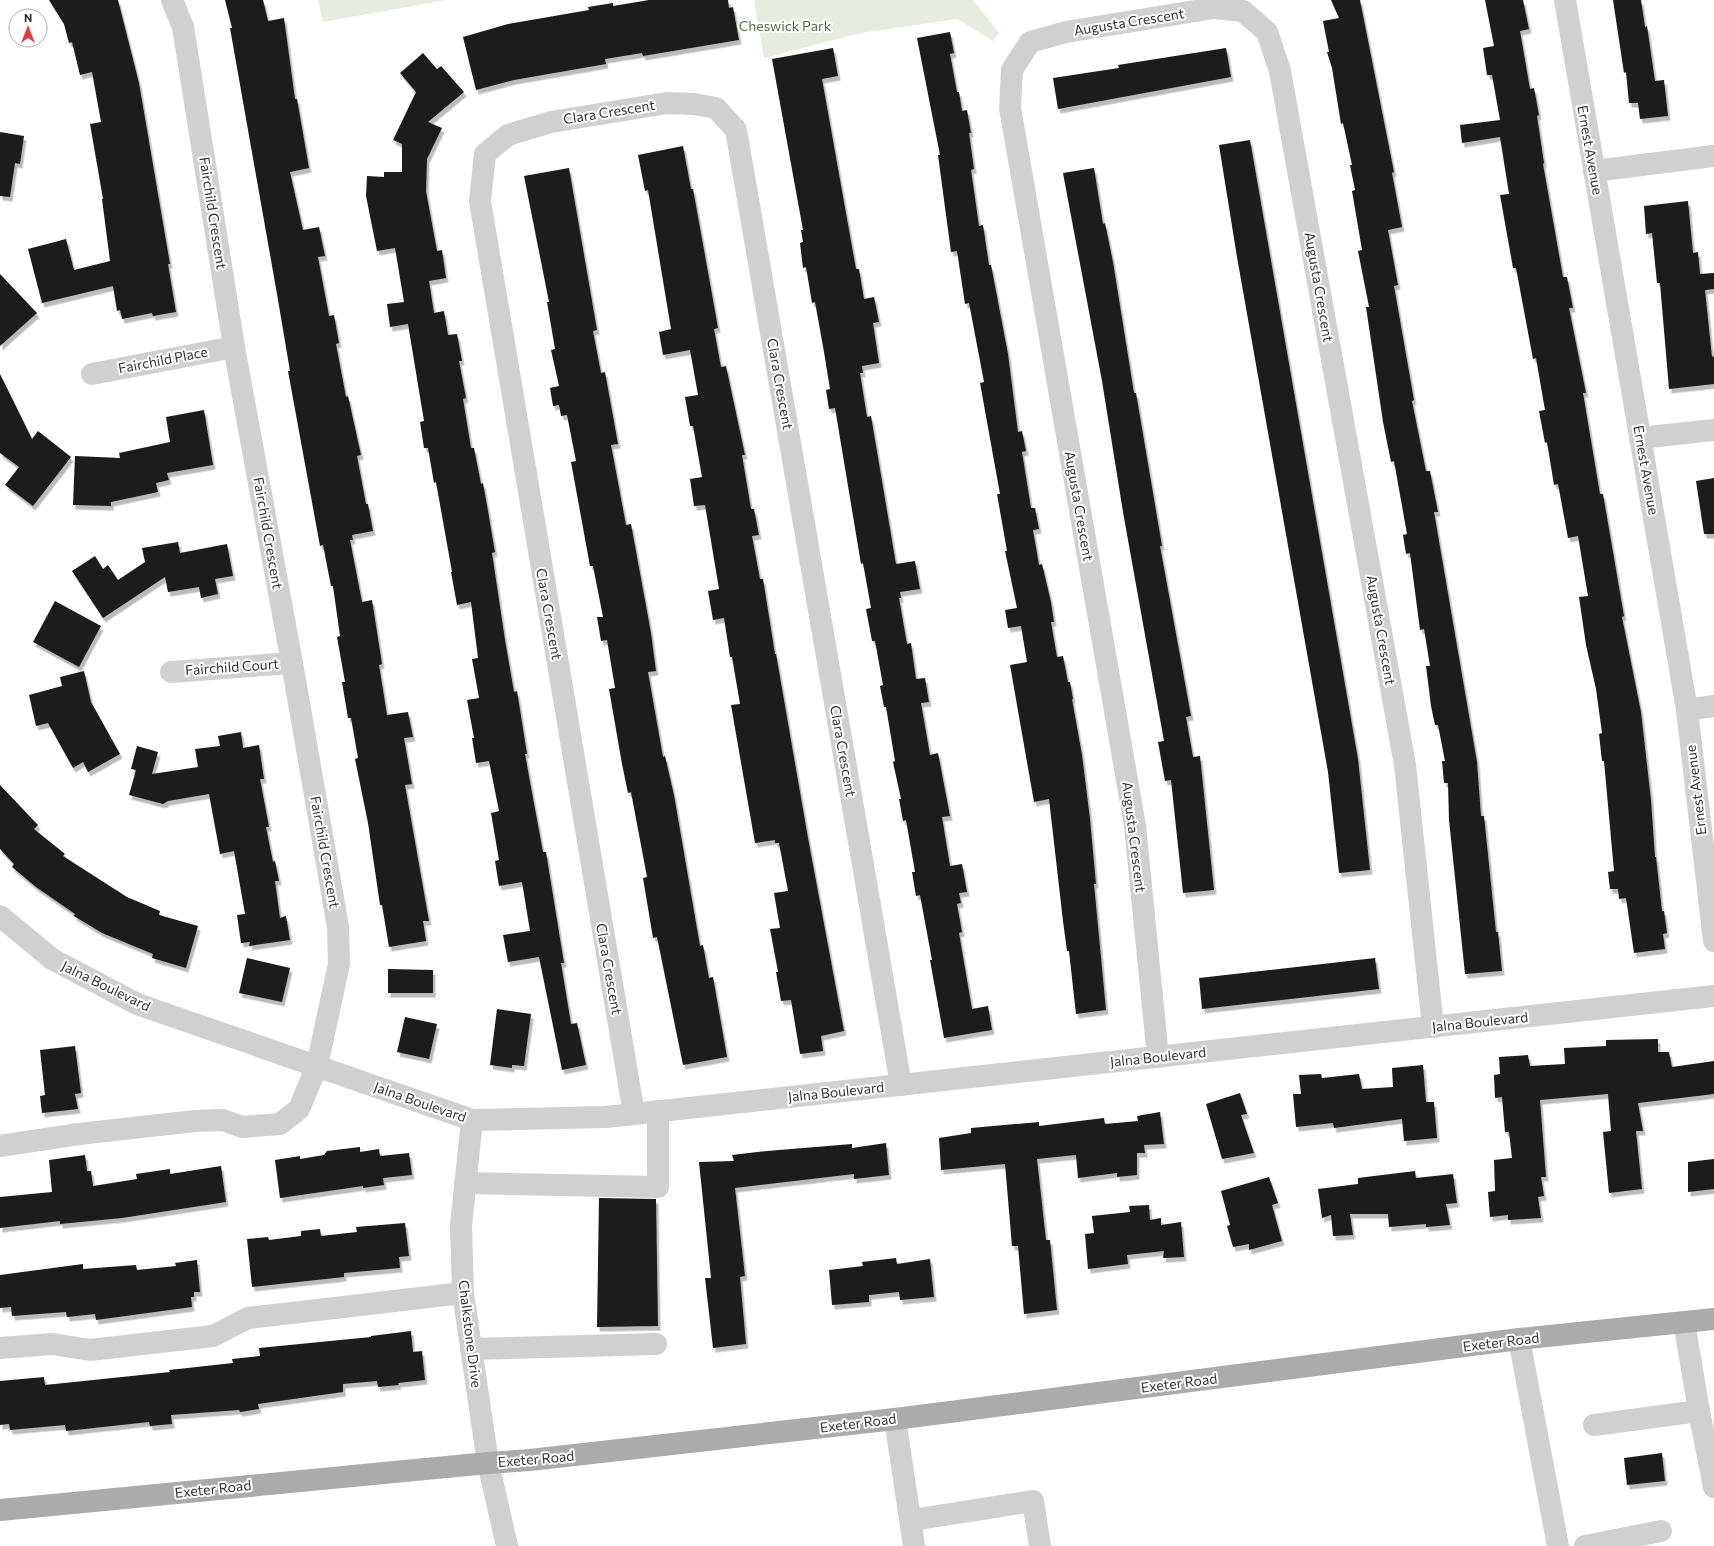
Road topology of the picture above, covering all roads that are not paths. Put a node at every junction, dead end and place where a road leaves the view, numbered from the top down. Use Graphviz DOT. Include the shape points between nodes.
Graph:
graph roads {
  1 [pos="172,0"];
  2 [pos="1565,0"];
  3 [pos="1714,156"];
  4 [pos="1594,171"];
  5 [pos="234,347"];
  6 [pos="92,374"];
  7 [pos="1714,430"];
  8 [pos="1640,438"];
  9 [pos="292,662"];
  10 [pos="171,672"];
  11 [pos="1714,706"];
  12 [pos="1687,710"];
  13 [pos="0,916"];
  14 [pos="1714,941"];
  15 [pos="1714,996"];
  16 [pos="1433,1027"];
  17 [pos="1158,1057"];
  18 [pos="317,1066"];
  19 [pos="901,1085"];
  20 [pos="658,1111"];
  21 [pos="634,1114"];
  22 [pos="472,1120"];
  23 [pos="0,1146"];
  24 [pos="465,1183"];
  25 [pos="463,1293"];
  26 [pos="1714,1318"];
  27 [pos="1684,1322"];
  28 [pos="1519,1340"];
  29 [pos="656,1344"];
  30 [pos="0,1348"];
  31 [pos="471,1349"];
  32 [pos="1699,1411"];
  33 [pos="895,1419"];
  34 [pos="1594,1425"];
  35 [pos="488,1463"];
  36 [pos="1713,1480"];
  37 [pos="0,1510"];
  38 [pos="912,1520"];
  39 [pos="1661,1531"];
  40 [pos="507,1546"];
  41 [pos="914,1546"];
  42 [pos="1040,1546"];
  43 [pos="1558,1546"];
  44 [pos="1585,1546"];
  1 -- 5 [label="street, Fairchild Crescent" via="182,28"];
  2 -- 4 [label="street, Ernest Avenue"];
  3 -- 4 [label="street"];
  4 -- 8 [label="street, Ernest Avenue"];
  5 -- 6 [label="street, Fairchild Place"];
  5 -- 9 [label="street, Fairchild Crescent"];
  7 -- 8 [label="street"];
  8 -- 12 [label="street, Ernest Avenue"];
  9 -- 10 [label="street, Fairchild Court"];
  9 -- 18 [label="street, Fairchild Crescent" via="338,927 339,964"];
  11 -- 12 [label="street"];
  12 -- 14 [label="street, Ernest Avenue"];
  13 -- 18 [label="street, Jalna Boulevard" via="52,959 137,1004"];
  15 -- 16 [label="street, Jalna Boulevard"];
  16 -- 17 [label="street, Jalna Boulevard"];
  16 -- 17 [label="street, Augusta Crescent" via="1405,765 1280,71 1267,32 1243,11 1214,8 1066,32 1030,42 1012,70 1010,108 1135,826"];
  17 -- 19 [label="street, Jalna Boulevard"];
  18 -- 22 [label="street, Jalna Boulevard"];
  18 -- 23 [label="street, Fairchild Crescent" via="299,1109 280,1124 242,1127 223,1120 195,1121"];
  19 -- 20 [label="street, Jalna Boulevard"];
  19 -- 21 [label="street, Clara Crescent" via="736,130 716,108 667,103 551,122 508,135 485,154 480,201"];
  20 -- 21 [label="street, Jalna Boulevard"];
  20 -- 24 [label="street" via="658,1187"];
  21 -- 22 [label="street, Jalna Boulevard"];
  22 -- 24 [label="street, Chalkstone Drive"];
  24 -- 25 [label="street, Chalkstone Drive" via="460,1225"];
  25 -- 30 [label="street" via="248,1318 213,1336 90,1350 52,1344"];
  25 -- 31 [label="street, Chalkstone Drive"];
  26 -- 27 [label="main road, Exeter Road"];
  27 -- 28 [label="main road, Exeter Road"];
  27 -- 32 [label="street"];
  28 -- 33 [label="main road, Exeter Road"];
  28 -- 43 [label="street"];
  29 -- 31 [label="street"];
  31 -- 35 [label="street, Chalkstone Drive"];
  32 -- 34 [label="street"];
  32 -- 36 [label="street"];
  33 -- 35 [label="main road, Exeter Road"];
  33 -- 38 [label="street"];
  35 -- 37 [label="main road, Exeter Road"];
  35 -- 40 [label="street, Chalkstone Drive"];
  38 -- 41 [label="street"];
  38 -- 42 [label="street" via="1033,1501"];
  39 -- 44 [label="street"];
}
